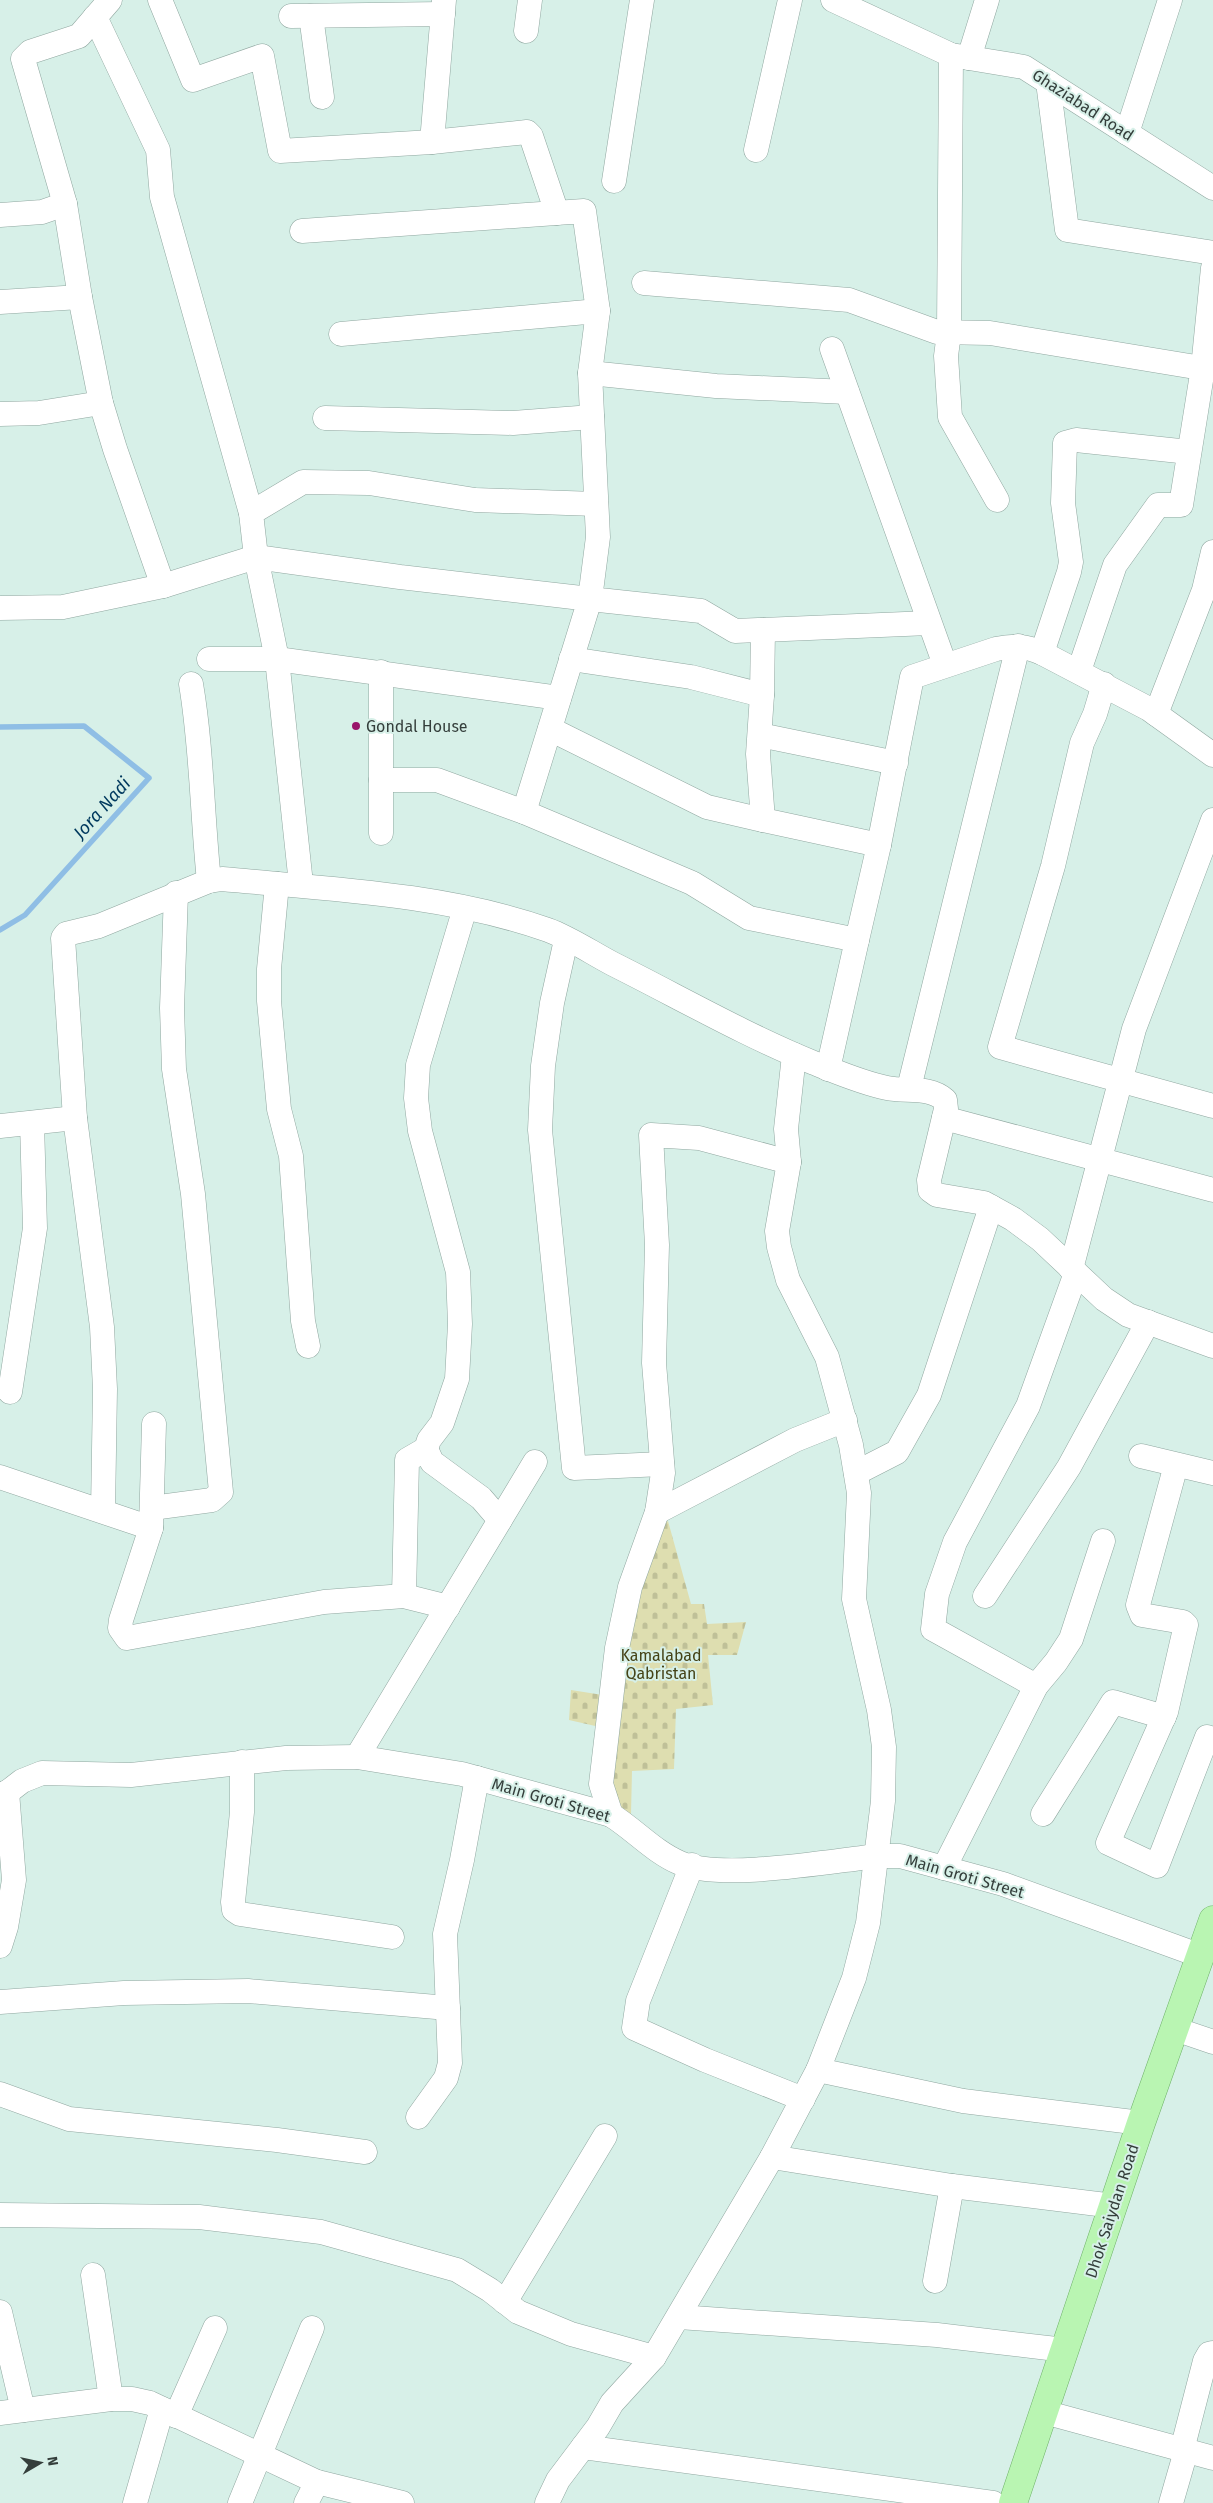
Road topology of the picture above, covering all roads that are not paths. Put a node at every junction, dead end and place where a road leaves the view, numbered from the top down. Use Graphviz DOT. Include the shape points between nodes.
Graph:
graph roads {
  1 [pos="160,0"];
  2 [pos="530,0"];
  3 [pos="642,0"];
  4 [pos="790,0"];
  5 [pos="833,0"];
  6 [pos="987,0"];
  7 [pos="1170,0"];
  8 [pos="443,7"];
  9 [pos="102,9"];
  10 [pos="526,31"];
  11 [pos="960,56"];
  12 [pos="1048,82"];
  13 [pos="322,98"];
  14 [pos="1127,133"];
  15 [pos="432,142"];
  16 [pos="756,150"];
  17 [pos="614,181"];
  18 [pos="1213,188"];
  19 [pos="65,204"];
  20 [pos="557,212"];
  21 [pos="0,215"];
  22 [pos="302,231"];
  23 [pos="1213,253"];
  24 [pos="1213,268"];
  25 [pos="644,283"];
  26 [pos="80,297"];
  27 [pos="0,302"];
  28 [pos="598,311"];
  29 [pos="949,333"];
  30 [pos="341,334"];
  31 [pos="832,349"];
  32 [pos="1208,369"];
  33 [pos="590,373"];
  34 [pos="847,392"];
  35 [pos="101,403"];
  36 [pos="0,414"];
  37 [pos="592,417"];
  38 [pos="325,418"];
  39 [pos="1190,452"];
  40 [pos="997,500"];
  41 [pos="596,504"];
  42 [pos="250,514"];
  43 [pos="1213,552"];
  44 [pos="256,557"];
  45 [pos="162,586"];
  46 [pos="590,598"];
  47 [pos="0,608"];
  48 [pos="929,623"];
  49 [pos="763,630"];
  50 [pos="1018,646"];
  51 [pos="1042,653"];
  52 [pos="208,659"];
  53 [pos="277,659"];
  54 [pos="571,659"];
  55 [pos="945,665"];
  56 [pos="1079,671"];
  57 [pos="381,672"];
  58 [pos="191,684"];
  59 [pos="1104,684"];
  60 [pos="762,695"];
  61 [pos="560,698"];
  62 [pos="1156,714"];
  63 [pos="550,729"];
  64 [pos="760,735"];
  65 [pos="1213,755"];
  66 [pos="896,762"];
  67 [pos="381,780"];
  68 [pos="524,812"];
  69 [pos="763,820"];
  70 [pos="1213,820"];
  71 [pos="382,832"];
  72 [pos="880,845"];
  73 [pos="208,881"];
  74 [pos="277,884"];
  75 [pos="301,884"];
  76 [pos="176,893"];
  77 [pos="465,908"];
  78 [pos="566,940"];
  79 [pos="858,940"];
  80 [pos="794,1055"];
  81 [pos="828,1069"];
  82 [pos="1120,1082"];
  83 [pos="909,1088"];
  84 [pos="1213,1106"];
  85 [pos="75,1118"];
  86 [pos="944,1118"];
  87 [pos="32,1123"];
  88 [pos="0,1126"];
  89 [pos="1099,1161"];
  90 [pos="789,1162"];
  91 [pos="1213,1190"];
  92 [pos="991,1207"];
  93 [pos="1073,1271"];
  94 [pos="1148,1322"];
  95 [pos="308,1346"];
  96 [pos="1213,1346"];
  97 [pos="10,1392"];
  98 [pos="845,1420"];
  99 [pos="154,1424"];
  100 [pos="426,1449"];
  101 [pos="1141,1456"];
  102 [pos="535,1462"];
  103 [pos="662,1464"];
  104 [pos="1176,1464"];
  105 [pos="856,1473"];
  106 [pos="1213,1473"];
  107 [pos="0,1477"];
  108 [pos="103,1510"];
  109 [pos="657,1512"];
  110 [pos="151,1518"];
  111 [pos="500,1520"];
  112 [pos="1103,1541"];
  113 [pos="404,1596"];
  114 [pos="985,1596"];
  115 [pos="448,1607"];
  116 [pos="1036,1686"];
  117 [pos="1164,1717"];
  118 [pos="1207,1736"];
  119 [pos="357,1757"];
  120 [pos="242,1762"];
  121 [pos="477,1778"];
  122 [pos="4,1795"];
  123 [pos="1043,1814"];
  124 [pos="611,1816"];
  125 [pos="878,1856"];
  126 [pos="692,1866"];
  127 [pos="944,1868"];
  128 [pos="1213,1920"];
  129 [pos="2,1934"];
  130 [pos="392,1937"];
  131 [pos="1201,1956"];
  132 [pos="0,2002"];
  133 [pos="448,2008"];
  134 [pos="1175,2029"];
  135 [pos="1213,2042"];
  136 [pos="818,2070"];
  137 [pos="0,2094"];
  138 [pos="803,2099"];
  139 [pos="418,2117"];
  140 [pos="1141,2123"];
  141 [pos="605,2136"];
  142 [pos="365,2152"];
  143 [pos="772,2157"];
  144 [pos="952,2186"];
  145 [pos="1114,2206"];
  146 [pos="0,2215"];
  147 [pos="93,2275"];
  148 [pos="935,2281"];
  149 [pos="505,2302"];
  150 [pos="0,2312"];
  151 [pos="679,2317"];
  152 [pos="215,2328"];
  153 [pos="312,2328"];
  154 [pos="1065,2350"];
  155 [pos="1213,2353"];
  156 [pos="654,2357"];
  157 [pos="111,2399"];
  158 [pos="11,2411"];
  159 [pos="169,2412"];
  160 [pos="1044,2412"];
  161 [pos="583,2447"];
  162 [pos="1184,2450"];
  163 [pos="260,2456"];
  164 [pos="1213,2458"];
  165 [pos="317,2482"];
  166 [pos="135,2503"];
  167 [pos="240,2503"];
  168 [pos="306,2503"];
  169 [pos="402,2503"];
  170 [pos="547,2503"];
  171 [pos="993,2503"];
  172 [pos="1013,2503"];
  173 [pos="1171,2503"];
  1 -- 15 [label="street" via="193,80 262,56 280,151"];
  2 -- 10 [label="street"];
  3 -- 17 [label="street"];
  4 -- 16 [label="street"];
  5 -- 11 [label="street, Ghaziabad Road"];
  6 -- 11 [label="street"];
  7 -- 14 [label="street"];
  8 -- 13 [label="street" via="301,16"];
  8 -- 15 [label="street"];
  9 -- 19 [label="street" via="79,36 30,52 23,58"];
  9 -- 42 [label="street" via="158,150 162,197"];
  11 -- 12 [label="street, Ghaziabad Road" via="1024,67"];
  11 -- 29 [label="street"];
  12 -- 14 [label="street, Ghaziabad Road"];
  12 -- 23 [label="street" via="1068,230"];
  14 -- 18 [label="street, Ghaziabad Road"];
  15 -- 20 [label="street" via="528,132"];
  19 -- 21 [label="street" via="42,212"];
  19 -- 26 [label="street"];
  20 -- 22 [label="street"];
  20 -- 28 [label="street" via="584,211"];
  24 -- 32 [label="street"];
  25 -- 29 [label="street" via="850,300 937,332"];
  26 -- 27 [label="street"];
  26 -- 35 [label="street"];
  28 -- 30 [label="street"];
  28 -- 33 [label="street"];
  29 -- 32 [label="street" via="990,333"];
  29 -- 40 [label="street" via="946,356 950,417"];
  31 -- 34 [label="street"];
  32 -- 39 [label="street"];
  33 -- 34 [label="street" via="716,386"];
  33 -- 37 [label="street"];
  34 -- 48 [label="street"];
  35 -- 36 [label="street" via="39,413"];
  35 -- 45 [label="street"];
  37 -- 38 [label="street" via="513,424"];
  37 -- 41 [label="street"];
  39 -- 51 [label="street" via="1076,440 1065,443 1063,503 1071,562"];
  39 -- 56 [label="street" via="1181,505 1158,505 1115,565"];
  41 -- 42 [label="street" via="475,500 369,484 303,482"];
  41 -- 46 [label="street" via="598,538"];
  42 -- 44 [label="street"];
  43 -- 62 [label="street" via="1204,590"];
  44 -- 45 [label="street"];
  44 -- 46 [label="street" via="400,578"];
  44 -- 53 [label="street"];
  45 -- 47 [label="street" via="63,607"];
  46 -- 49 [label="street" via="701,611 735,631"];
  46 -- 54 [label="street"];
  48 -- 49 [label="street"];
  48 -- 55 [label="street"];
  49 -- 60 [label="street"];
  50 -- 51 [label="street" via="1027,646"];
  50 -- 55 [label="street" via="996,649"];
  50 -- 83 [label="street"];
  51 -- 56 [label="street"];
  52 -- 53 [label="street"];
  53 -- 57 [label="street"];
  53 -- 75 [label="street"];
  54 -- 60 [label="street" via="691,677"];
  54 -- 61 [label="street"];
  55 -- 66 [label="street" via="912,677"];
  56 -- 59 [label="street"];
  57 -- 61 [label="street"];
  57 -- 67 [label="street"];
  58 -- 73 [label="street" via="199,728"];
  59 -- 62 [label="street"];
  59 -- 82 [label="street" via="1082,743 1053,866 1000,1047"];
  60 -- 64 [label="street"];
  61 -- 63 [label="street"];
  62 -- 65 [label="street"];
  63 -- 68 [label="street"];
  63 -- 69 [label="street" via="707,807"];
  64 -- 66 [label="street"];
  64 -- 69 [label="street" via="758,754"];
  66 -- 72 [label="street"];
  67 -- 68 [label="street" via="437,780"];
  67 -- 71 [label="street"];
  68 -- 79 [label="street" via="692,883 748,918"];
  69 -- 72 [label="street"];
  70 -- 82 [label="street" via="1134,1029"];
  72 -- 79 [label="street"];
  73 -- 74 [label="street" via="222,879"];
  73 -- 76 [label="street"];
  74 -- 75 [label="street"];
  74 -- 95 [label="street" via="269,1002 279,1109 290,1156 303,1321"];
  75 -- 77 [label="street"];
  76 -- 85 [label="street" via="99,926 66,934 63,938"];
  76 -- 110 [label="street" via="172,1008 174,1069 193,1194 221,1492 212,1500"];
  77 -- 78 [label="street" via="550,931"];
  77 -- 100 [label="street" via="417,1073 420,1131 458,1272 460,1324 457,1379 442,1422"];
  78 -- 80 [label="street"];
  78 -- 103 [label="street" via="543,1066 540,1130 574,1468"];
  79 -- 81 [label="street"];
  80 -- 81 [label="street"];
  80 -- 90 [label="street" via="786,1129"];
  81 -- 83 [label="street" via="887,1088"];
  82 -- 84 [label="street"];
  82 -- 89 [label="street"];
  83 -- 86 [label="street" via="938,1094 945,1100"];
  85 -- 87 [label="street"];
  85 -- 108 [label="street" via="102,1327 105,1389"];
  86 -- 89 [label="street"];
  86 -- 92 [label="street" via="929,1180 930,1190 937,1195"];
  87 -- 88 [label="street"];
  87 -- 97 [label="street" via="35,1228"];
  89 -- 91 [label="street"];
  89 -- 93 [label="street"];
  90 -- 98 [label="street" via="777,1231 779,1247 788,1280 827,1357"];
  90 -- 103 [label="street" via="699,1138 652,1134 657,1245 654,1364"];
  92 -- 93 [label="street" via="1033,1234"];
  92 -- 105 [label="street" via="929,1395 897,1452"];
  93 -- 94 [label="street" via="1104,1299 1128,1315"];
  93 -- 116 [label="street" via="1028,1406 954,1542 937,1594 933,1629"];
  94 -- 96 [label="street"];
  94 -- 114 [label="street" via="1069,1467"];
  98 -- 105 [label="street"];
  98 -- 109 [label="street" via="795,1440"];
  99 -- 110 [label="street"];
  100 -- 111 [label="street" via="432,1462 481,1498"];
  100 -- 113 [label="street" via="407,1460"];
  101 -- 104 [label="street"];
  102 -- 111 [label="street"];
  103 -- 109 [label="street"];
  104 -- 106 [label="street"];
  104 -- 117 [label="street" via="1138,1605 1142,1615 1186,1625"];
  105 -- 125 [label="street" via="859,1493 854,1598 884,1747"];
  107 -- 108 [label="street"];
  108 -- 110 [label="street"];
  109 -- 124 [label="street" via="630,1587 617,1648 601,1784"];
  110 -- 113 [label="street" via="121,1620 120,1628 127,1638 324,1602"];
  111 -- 115 [label="street"];
  112 -- 116 [label="street" via="1071,1639"];
  113 -- 115 [label="street"];
  115 -- 119 [label="street"];
  116 -- 127 [label="street"];
  117 -- 118 [label="street" via="1108,1843 1157,1866"];
  117 -- 123 [label="street" via="1113,1702"];
  119 -- 120 [label="street, Main Groti Street"];
  119 -- 121 [label="street, Main Groti Street"];
  120 -- 122 [label="street, Main Groti Street" via="131,1776 42,1773 22,1781"];
  120 -- 130 [label="street" via="242,1812 234,1910 240,1914"];
  121 -- 124 [label="street, Main Groti Street"];
  121 -- 133 [label="street" via="445,1934"];
  122 -- 129 [label="street" via="14,1880"];
  124 -- 126 [label="street, Main Groti Street" via="628,1825 660,1853"];
  125 -- 126 [label="street, Main Groti Street" via="743,1870"];
  125 -- 127 [label="street, Main Groti Street" via="900,1856"];
  125 -- 136 [label="street" via="868,1923 854,1978"];
  126 -- 138 [label="street" via="638,2001 634,2028"];
  127 -- 131 [label="street, Main Groti Street" via="1003,1884"];
  128 -- 131 [label="main road, Dhok Saiydan Road"];
  131 -- 134 [label="main road, Dhok Saiydan Road"];
  132 -- 133 [label="street" via="124,1993 248,1991"];
  133 -- 139 [label="street" via="450,2063 446,2078"];
  134 -- 135 [label="street"];
  134 -- 140 [label="main road, Dhok Saiydan Road"];
  136 -- 138 [label="street"];
  136 -- 140 [label="street" via="963,2101"];
  137 -- 142 [label="street" via="69,2119"];
  138 -- 143 [label="street"];
  140 -- 145 [label="main road, Dhok Saiydan Road"];
  141 -- 149 [label="street"];
  143 -- 144 [label="street"];
  143 -- 151 [label="street"];
  144 -- 145 [label="street"];
  144 -- 148 [label="street"];
  145 -- 154 [label="main road, Dhok Saiydan Road"];
  146 -- 149 [label="street" via="199,2217 321,2232 457,2270"];
  147 -- 157 [label="street"];
  149 -- 156 [label="street" via="518,2312 572,2334"];
  150 -- 158 [label="street"];
  151 -- 154 [label="street" via="937,2335"];
  151 -- 156 [label="street"];
  152 -- 159 [label="street"];
  153 -- 163 [label="street"];
  154 -- 160 [label="main road, Dhok Saiydan Road"];
  155 -- 162 [label="street" via="1205,2361"];
  156 -- 161 [label="street" via="612,2403"];
  157 -- 158 [label="street"];
  157 -- 159 [label="street" via="132,2399"];
  159 -- 163 [label="street"];
  159 -- 166 [label="street"];
  160 -- 162 [label="street"];
  160 -- 172 [label="main road, Dhok Saiydan Road"];
  161 -- 170 [label="street" via="558,2480"];
  161 -- 171 [label="street"];
  162 -- 164 [label="street"];
  162 -- 173 [label="street"];
  163 -- 165 [label="street"];
  163 -- 167 [label="street"];
  165 -- 168 [label="street"];
  165 -- 169 [label="street"];
}
